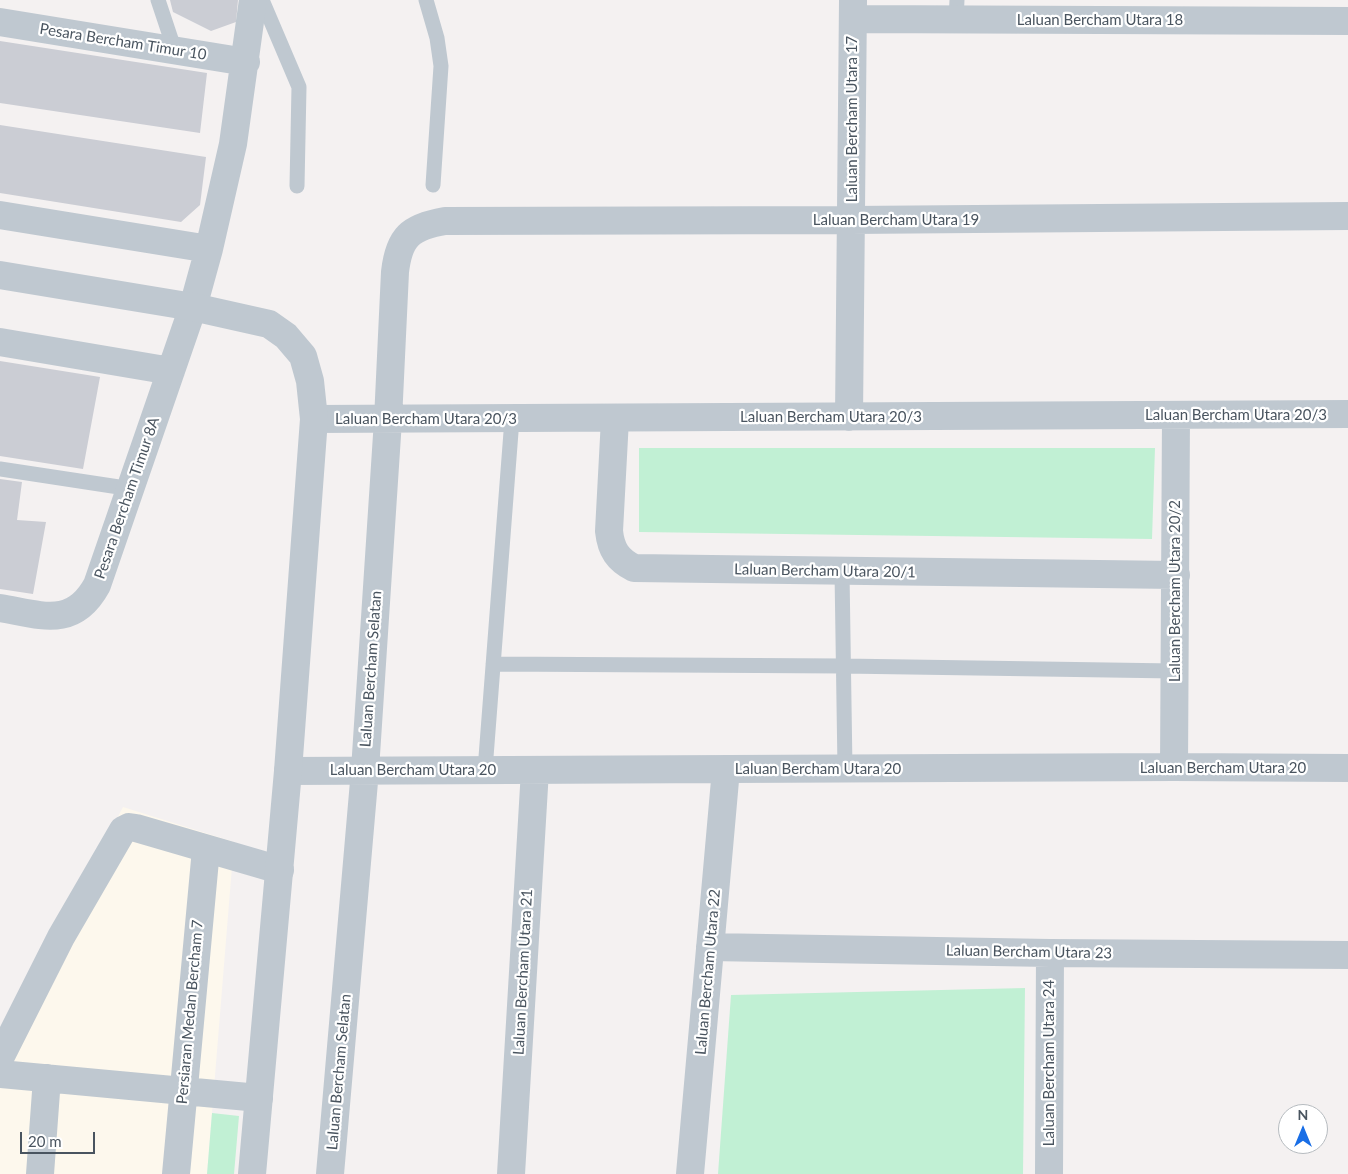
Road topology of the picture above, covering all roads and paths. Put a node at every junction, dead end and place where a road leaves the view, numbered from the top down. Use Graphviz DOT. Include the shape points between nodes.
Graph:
graph roads {
  1 [pos="158,0"];
  2 [pos="253,0"];
  3 [pos="262,0"];
  4 [pos="426,0"];
  5 [pos="853,10"];
  6 [pos="956,10"];
  7 [pos="1062,10"];
  8 [pos="1348,21"];
  9 [pos="0,22"];
  10 [pos="175,51"];
  11 [pos="246,62"];
  12 [pos="433,184"];
  13 [pos="297,186"];
  14 [pos="0,215"];
  15 [pos="1348,216"];
  16 [pos="851,220"];
  17 [pos="444,221"];
  18 [pos="209,249"];
  19 [pos="0,275"];
  20 [pos="192,306"];
  21 [pos="0,342"];
  22 [pos="170,371"];
  23 [pos="1348,414"];
  24 [pos="1176,415"];
  25 [pos="849,417"];
  26 [pos="314,419"];
  27 [pos="512,419"];
  28 [pos="615,419"];
  29 [pos="388,420"];
  30 [pos="0,469"];
  31 [pos="132,489"];
  32 [pos="842,572"];
  33 [pos="1176,575"];
  34 [pos="0,608"];
  35 [pos="493,664"];
  36 [pos="844,666"];
  37 [pos="1175,672"];
  38 [pos="1174,767"];
  39 [pos="1348,768"];
  40 [pos="726,769"];
  41 [pos="845,769"];
  42 [pos="365,770"];
  43 [pos="485,770"];
  44 [pos="535,770"];
  45 [pos="288,771"];
  46 [pos="206,849"];
  47 [pos="280,870"];
  48 [pos="710,947"];
  49 [pos="1050,953"];
  50 [pos="1348,955"];
  51 [pos="0,1058"];
  52 [pos="0,1074"];
  53 [pos="47,1078"];
  54 [pos="182,1091"];
  55 [pos="259,1098"];
  56 [pos="40,1174"];
  57 [pos="176,1174"];
  58 [pos="252,1174"];
  59 [pos="330,1174"];
  60 [pos="511,1174"];
  61 [pos="690,1174"];
  62 [pos="1049,1174"];
  1 -- 10 [label="lane"];
  2 -- 11 [label="street, Pesara Bercham Timur 8A"];
  3 -- 13 [label="lane" via="299,87"];
  4 -- 12 [label="lane" via="438,38 441,66"];
  5 -- 6 [label="street, Laluan Bercham Utara 18"];
  5 -- 16 [label="street, Laluan Bercham Utara 17"];
  6 -- 7 [label="street, Laluan Bercham Utara 18"];
  7 -- 8 [label="street, Laluan Bercham Utara 18"];
  9 -- 10 [label="street, Pesara Bercham Timur 10"];
  10 -- 11 [label="street, Pesara Bercham Timur 10"];
  11 -- 18 [label="street, Pesara Bercham Timur 8A" via="233,144"];
  14 -- 18 [label="street"];
  15 -- 16 [label="street, Laluan Bercham Utara 19"];
  16 -- 17 [label="street, Laluan Bercham Utara 19"];
  16 -- 25 [label="street, Laluan Bercham Utara 17"];
  17 -- 29 [label="street, Laluan Bercham Selatan" via="425,224 414,230 397,254"];
  18 -- 20 [label="street, Pesara Bercham Timur 8A"];
  19 -- 20 [label="street"];
  20 -- 22 [label="street, Pesara Bercham Timur 8A"];
  20 -- 26 [label="street" via="269,324 286,336 302,356 310,381"];
  21 -- 22 [label="street"];
  22 -- 31 [label="street, Pesara Bercham Timur 8A"];
  23 -- 24 [label="street, Laluan Bercham Utara 20/3"];
  24 -- 25 [label="street, Laluan Bercham Utara 20/3"];
  24 -- 33 [label="street, Laluan Bercham Utara 20/2"];
  25 -- 28 [label="street, Laluan Bercham Utara 20/3"];
  26 -- 29 [label="street, Laluan Bercham Utara 20/3"];
  26 -- 45 [label="street"];
  27 -- 28 [label="street, Laluan Bercham Utara 20/3"];
  27 -- 29 [label="street, Laluan Bercham Utara 20/3"];
  27 -- 35 [label="lane"];
  28 -- 32 [label="street, Laluan Bercham Utara 20/1" via="609,531 610,543 624,563 652,570"];
  29 -- 42 [label="street, Laluan Bercham Selatan"];
  30 -- 31 [label="lane"];
  31 -- 34 [label="street, Pesara Bercham Timur 8A" via="98,585 80,607 68,614 51,616"];
  32 -- 33 [label="street, Laluan Bercham Utara 20/1"];
  32 -- 36 [label="lane"];
  33 -- 37 [label="street, Laluan Bercham Utara 20/2"];
  35 -- 36 [label="lane"];
  35 -- 43 [label="lane"];
  36 -- 37 [label="lane"];
  36 -- 41 [label="lane"];
  37 -- 38 [label="street, Laluan Bercham Utara 20/2"];
  38 -- 39 [label="street, Laluan Bercham Utara 20"];
  38 -- 41 [label="street, Laluan Bercham Utara 20"];
  40 -- 41 [label="street, Laluan Bercham Utara 20"];
  40 -- 44 [label="street, Laluan Bercham Utara 20"];
  40 -- 48 [label="street, Laluan Bercham Utara 22"];
  42 -- 43 [label="street, Laluan Bercham Utara 20"];
  42 -- 45 [label="street, Laluan Bercham Utara 20"];
  42 -- 59 [label="street, Laluan Bercham Selatan"];
  43 -- 44 [label="street, Laluan Bercham Utara 20"];
  44 -- 60 [label="street, Laluan Bercham Utara 21"];
  45 -- 47 [label="street"];
  46 -- 47 [label="street"];
  46 -- 51 [label="street" via="136,828 123,830 61,937"];
  46 -- 54 [label="street, Persiaran Medan Bercham 7"];
  47 -- 55 [label="street"];
  48 -- 49 [label="street, Laluan Bercham Utara 23"];
  48 -- 61 [label="street, Laluan Bercham Utara 22"];
  49 -- 50 [label="street, Laluan Bercham Utara 23"];
  49 -- 62 [label="street, Laluan Bercham Utara 24"];
  52 -- 53 [label="street"];
  53 -- 54 [label="street"];
  53 -- 56 [label="street"];
  54 -- 55 [label="street"];
  54 -- 57 [label="street, Persiaran Medan Bercham 7"];
  55 -- 58 [label="street"];
}
